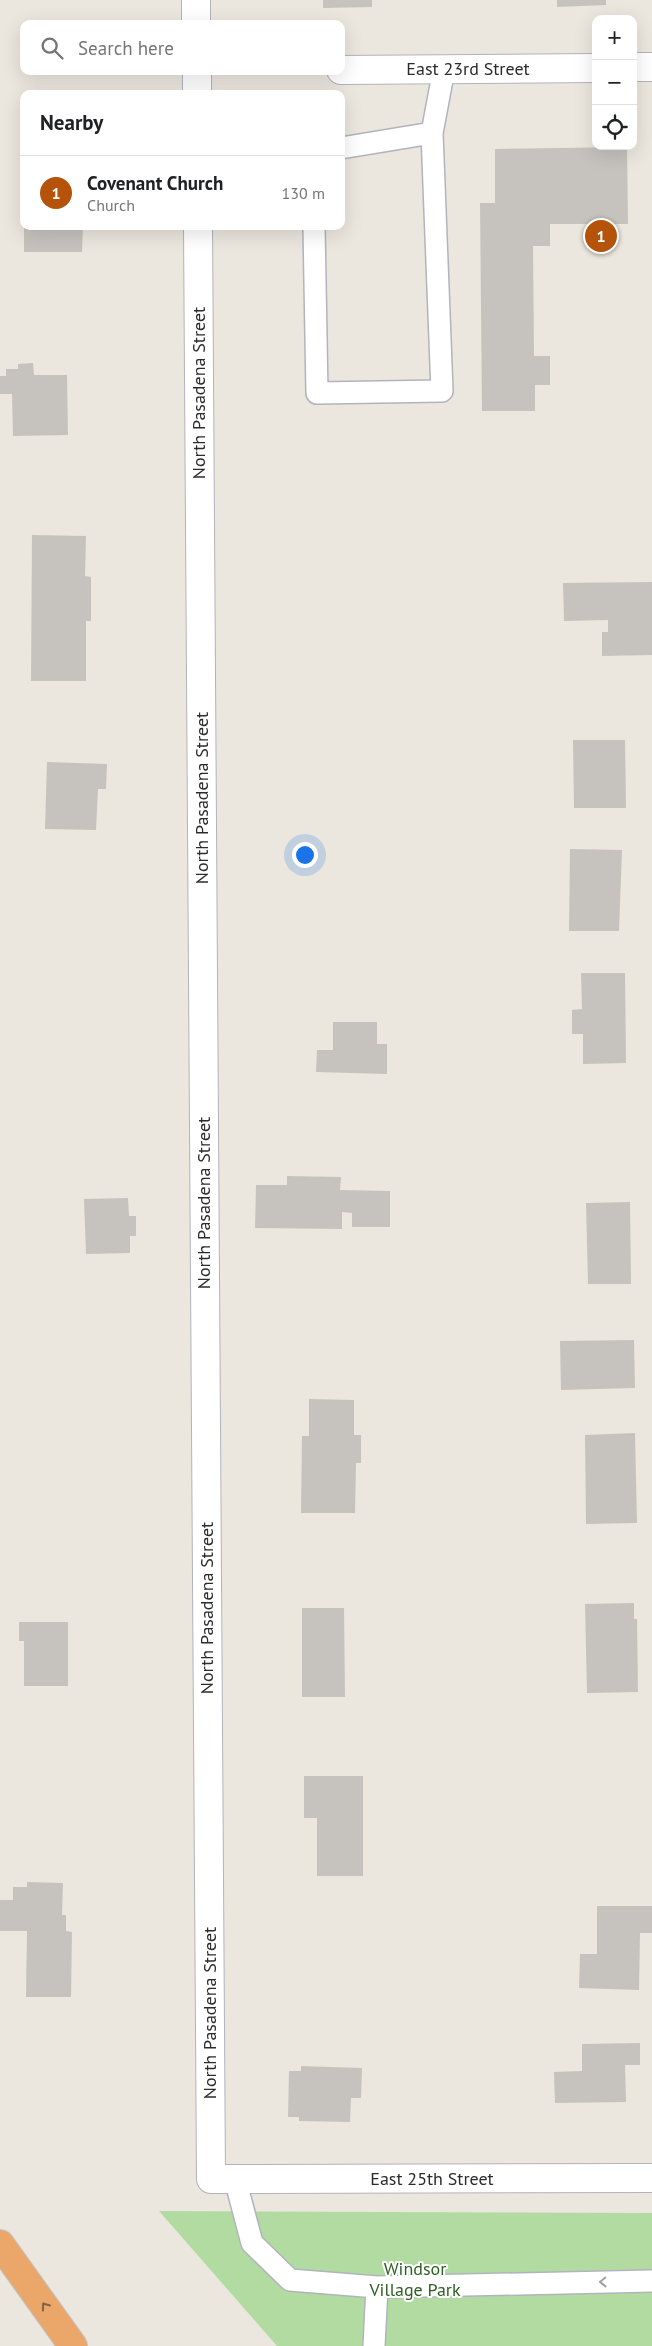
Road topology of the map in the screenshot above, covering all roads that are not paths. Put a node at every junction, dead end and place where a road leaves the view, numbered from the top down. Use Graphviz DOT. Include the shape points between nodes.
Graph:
graph roads {
  1 [pos="196,0"];
  2 [pos="196,20"];
  3 [pos="652,67"];
  4 [pos="592,68"];
  5 [pos="637,68"];
  6 [pos="444,69"];
  7 [pos="345,70"];
  8 [pos="198,75"];
  9 [pos="197,90"];
  10 [pos="432,133"];
  11 [pos="345,147"];
  12 [pos="198,230"];
  13 [pos="314,230"];
  14 [pos="652,2178"];
  15 [pos="223,2179"];
  16 [pos="0,2244"];
  17 [pos="652,2281"];
  18 [pos="377,2287"];
  19 [pos="73,2346"];
  20 [pos="374,2346"];
  1 -- 2 [label="street"];
  3 -- 5 [label="street"];
  4 -- 6 [label="street, East 23rd Street"];
  6 -- 7 [label="street, East 23rd Street"];
  6 -- 10 [label="lane"];
  8 -- 9 [label="street"];
  10 -- 11 [label="lane"];
  10 -- 13 [label="lane" via="442,391 317,393"];
  12 -- 15 [label="street, North Pasadena Street"];
  14 -- 15 [label="street, East 25th Street"];
  15 -- 18 [label="lane" via="252,2243 290,2280"];
  19 -- 16 [label="highway, one-way"];
  17 -- 18 [label="lane, one-way"];
  18 -- 20 [label="lane"];
}
